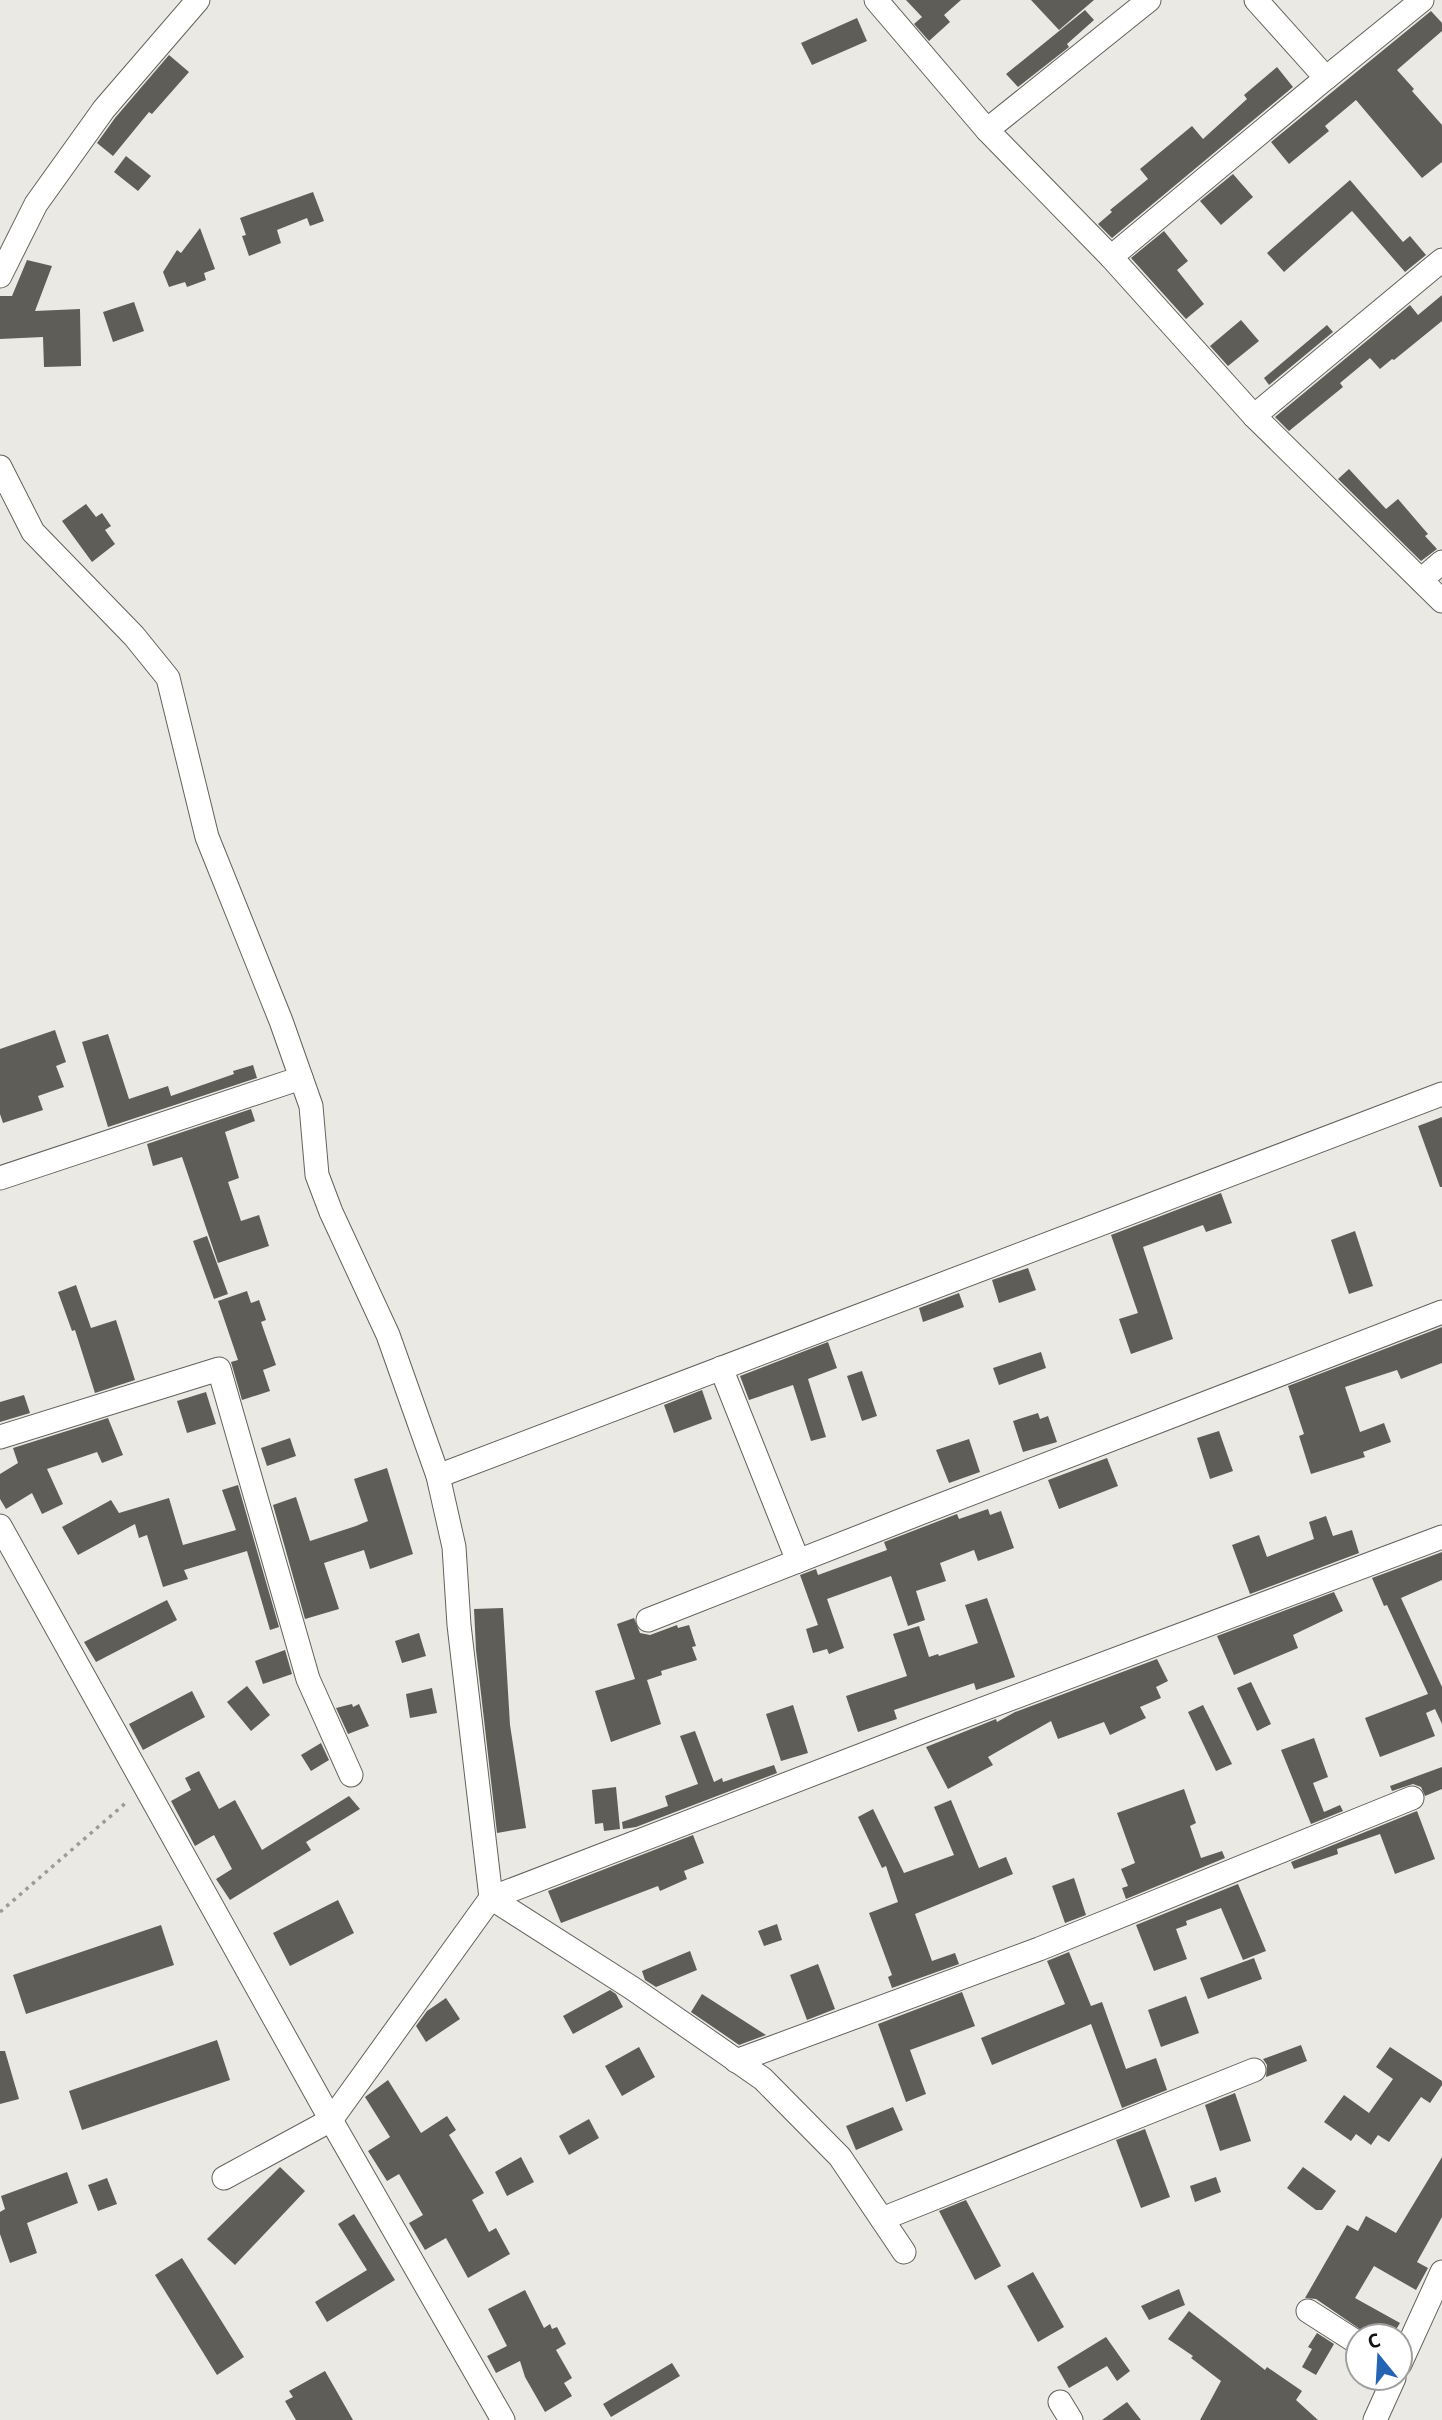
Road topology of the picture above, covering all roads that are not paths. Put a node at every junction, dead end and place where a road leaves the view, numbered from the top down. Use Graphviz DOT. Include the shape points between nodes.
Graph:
graph roads {
  1 [pos="198,0"];
  2 [pos="876,0"];
  3 [pos="1149,0"];
  4 [pos="1256,0"];
  5 [pos="1422,0"];
  6 [pos="1326,78"];
  7 [pos="987,130"];
  8 [pos="1111,257"];
  9 [pos="1442,260"];
  10 [pos="0,276"];
  11 [pos="1254,416"];
  12 [pos="0,467"];
  13 [pos="1442,562"];
  14 [pos="1421,580"];
  15 [pos="1442,601"];
  16 [pos="301,1079"];
  17 [pos="1442,1094"];
  18 [pos="0,1178"];
  19 [pos="1442,1312"];
  20 [pos="721,1368"];
  21 [pos="0,1437"];
  22 [pos="438,1476"];
  23 [pos="0,1526"];
  24 [pos="1442,1537"];
  25 [pos="798,1561"];
  26 [pos="648,1620"];
  27 [pos="351,1775"];
  28 [pos="1412,1798"];
  29 [pos="491,1898"];
  30 [pos="736,2061"];
  31 [pos="1254,2070"];
  32 [pos="331,2120"];
  33 [pos="224,2178"];
  34 [pos="882,2219"];
  35 [pos="904,2252"];
  36 [pos="1442,2272"];
  37 [pos="1308,2311"];
  38 [pos="1414,2333"];
  39 [pos="1344,2334"];
  40 [pos="1388,2392"];
  41 [pos="503,2420"];
  42 [pos="1375,2420"];
  1 -- 10 [label="street" via="104,109 36,204"];
  2 -- 7 [label="street"];
  3 -- 7 [label="street"];
  4 -- 6 [label="street"];
  5 -- 6 [label="street"];
  6 -- 8 [label="street"];
  7 -- 8 [label="street"];
  8 -- 11 [label="street"];
  9 -- 11 [label="street"];
  11 -- 14 [label="street"];
  12 -- 16 [label="street" via="33,532 134,636 168,678 207,838"];
  13 -- 14 [label="street"];
  14 -- 15 [label="street"];
  16 -- 18 [label="street"];
  16 -- 22 [label="street" via="311,1106 317,1175 388,1335"];
  17 -- 20 [label="street"];
  19 -- 25 [label="street"];
  20 -- 22 [label="street"];
  20 -- 25 [label="street"];
  21 -- 27 [label="street" via="219,1369 308,1679"];
  22 -- 29 [label="street" via="454,1547"];
  23 -- 32 [label="street"];
  24 -- 29 [label="street"];
  25 -- 26 [label="street"];
  28 -- 30 [label="street" via="1039,1949"];
  29 -- 30 [label="street"];
  29 -- 32 [label="street"];
  30 -- 34 [label="street" via="763,2079 841,2157"];
  31 -- 34 [label="street"];
  32 -- 33 [label="street"];
  32 -- 41 [label="street"];
  34 -- 35 [label="street"];
  36 -- 38 [label="street"];
  37 -- 39 [label="street"];
  40 -- 42 [label="street"];
}
